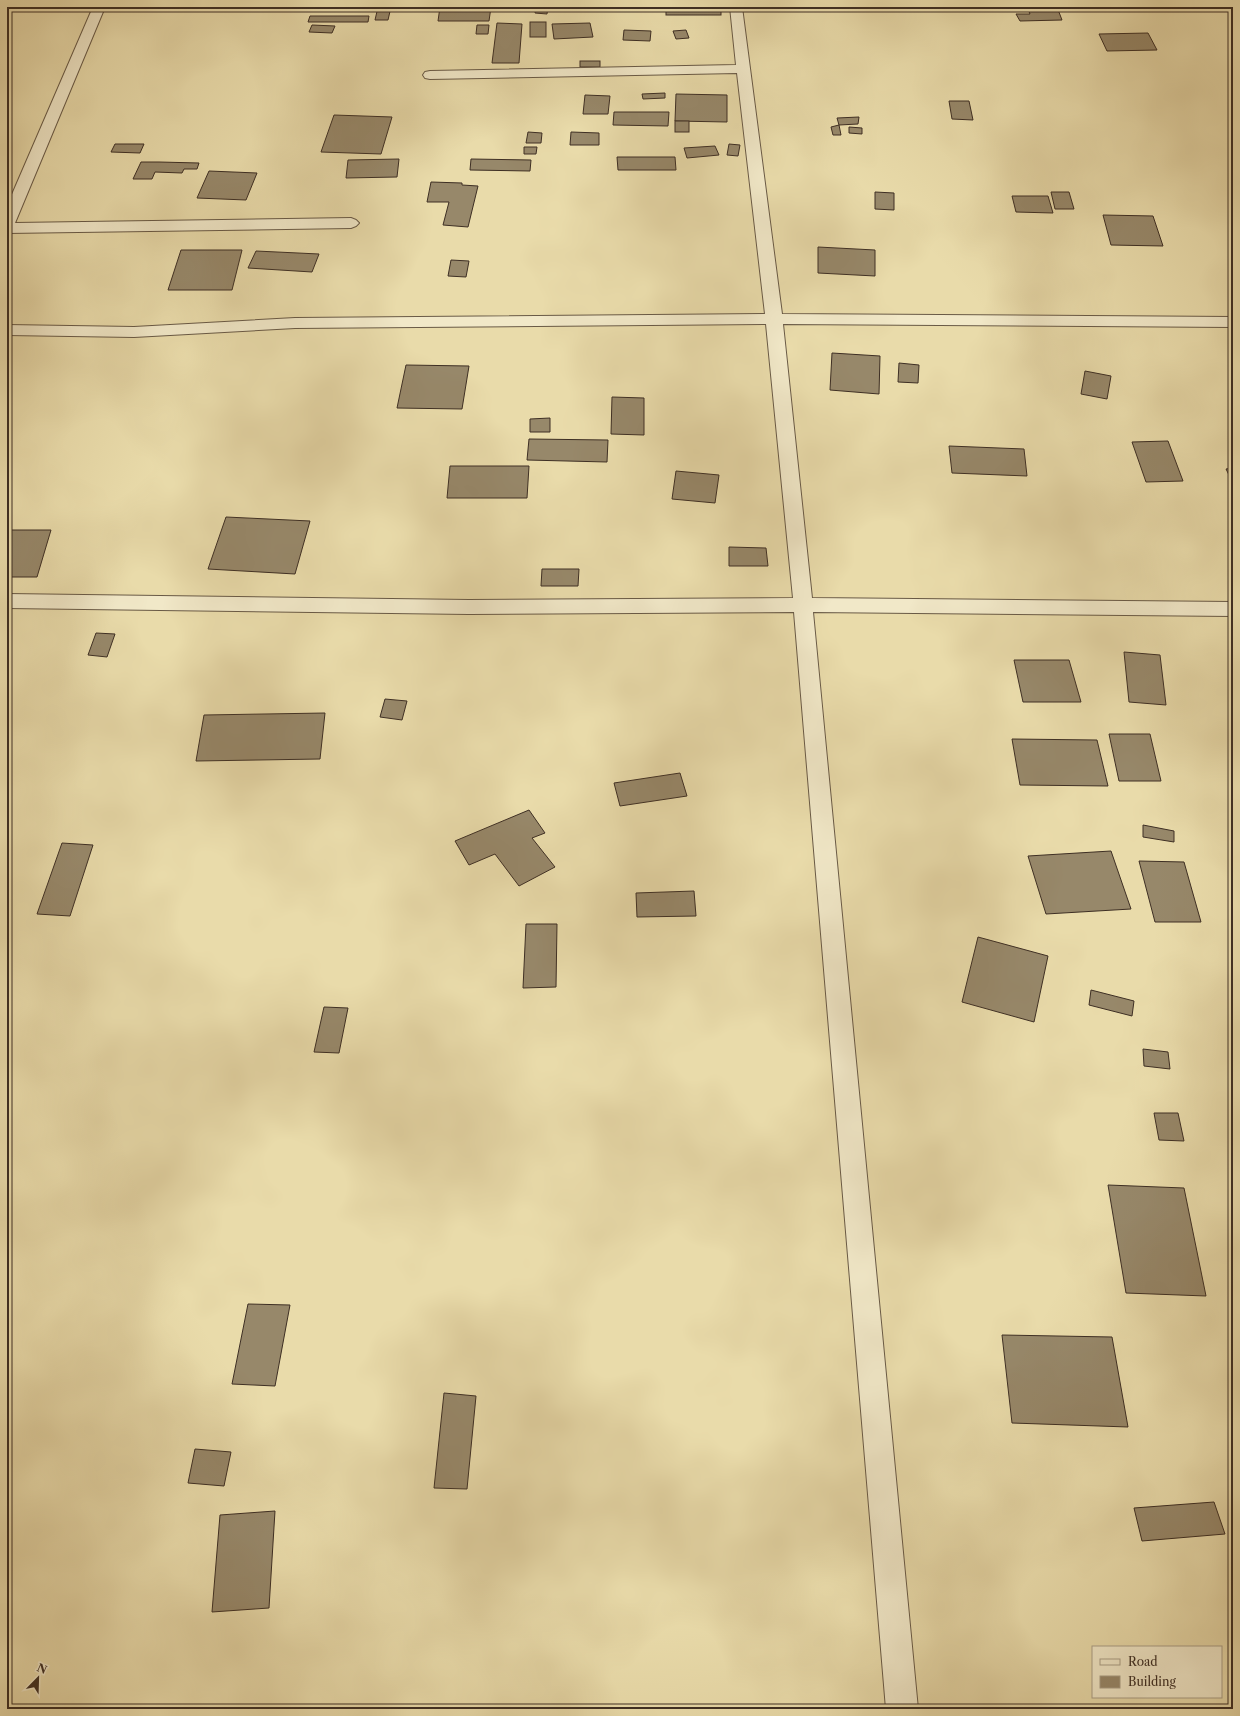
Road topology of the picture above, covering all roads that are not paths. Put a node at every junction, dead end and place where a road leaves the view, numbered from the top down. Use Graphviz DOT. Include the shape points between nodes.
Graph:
graph roads {
  1 [pos="99,7"];
  2 [pos="736,7"];
  3 [pos="744,69"];
  4 [pos="430,75"];
  5 [pos="350,223"];
  6 [pos="7,224"];
  7 [pos="7,228"];
  8 [pos="774,319"];
  9 [pos="1233,322"];
  10 [pos="7,330"];
  11 [pos="7,601"];
  12 [pos="803,605"];
  13 [pos="1233,609"];
  14 [pos="902,1709"];
  1 -- 6 [label="street"];
  2 -- 3 [label="street"];
  3 -- 4 [label="street"];
  3 -- 8 [label="street"];
  5 -- 7 [label="street"];
  8 -- 9 [label="street"];
  8 -- 10 [label="street" via="295,323 134,332"];
  8 -- 12 [label="street"];
  11 -- 12 [label="street" via="469,607"];
  12 -- 13 [label="street"];
  12 -- 14 [label="street"];
}
